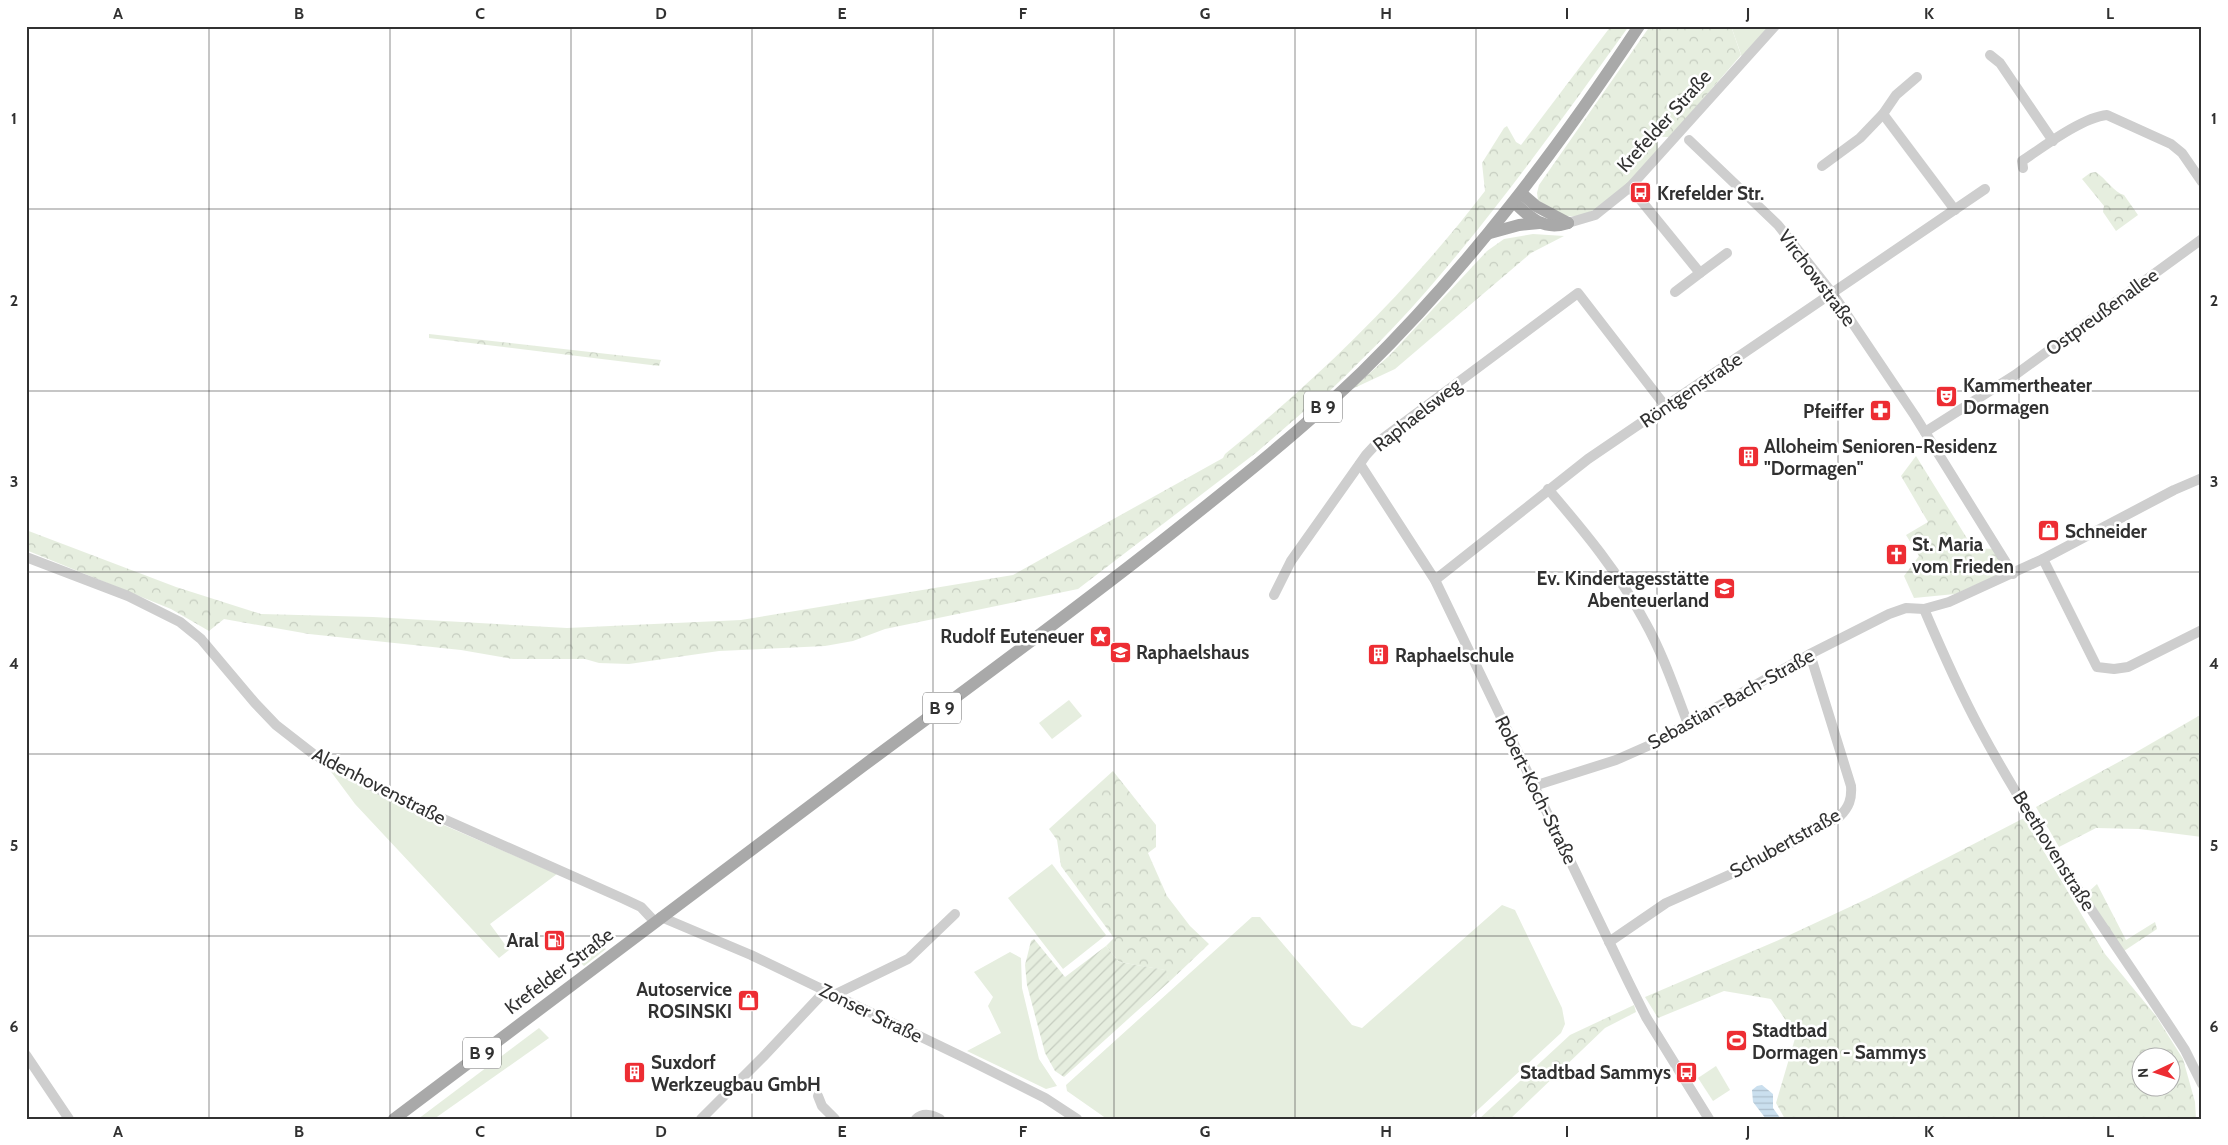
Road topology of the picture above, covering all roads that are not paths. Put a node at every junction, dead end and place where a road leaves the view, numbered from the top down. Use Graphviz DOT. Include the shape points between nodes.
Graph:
graph roads {
  1 [pos="1639,26"];
  2 [pos="1775,26"];
  3 [pos="1990,55"];
  4 [pos="1917,77"];
  5 [pos="1883,114"];
  6 [pos="1689,140"];
  7 [pos="2053,141"];
  8 [pos="1822,166"];
  9 [pos="2023,168"];
  10 [pos="2202,182"];
  11 [pos="1630,187"];
  12 [pos="1985,189"];
  13 [pos="1517,197"];
  14 [pos="1955,210"];
  15 [pos="1568,222"];
  16 [pos="1539,223"];
  17 [pos="1490,233"];
  18 [pos="2202,239"];
  19 [pos="1727,253"];
  20 [pos="1700,273"];
  21 [pos="1675,292"];
  22 [pos="1833,294"];
  23 [pos="1666,407"];
  24 [pos="1926,432"];
  25 [pos="1360,464"];
  26 [pos="2202,478"];
  27 [pos="1548,489"];
  28 [pos="26,558"];
  29 [pos="2043,560"];
  30 [pos="2013,574"];
  31 [pos="1435,580"];
  32 [pos="1274,595"];
  33 [pos="1924,609"];
  34 [pos="2202,630"];
  35 [pos="1810,654"];
  36 [pos="1688,724"];
  37 [pos="1534,786"];
  38 [pos="955,914"];
  39 [pos="658,919"];
  40 [pos="1609,942"];
  41 [pos="829,993"];
  42 [pos="26,1054"];
  43 [pos="2202,1084"];
  44 [pos="818,1096"];
  45 [pos="70,1119"];
  46 [pos="394,1119"];
  47 [pos="701,1119"];
  48 [pos="835,1119"];
  49 [pos="916,1119"];
  50 [pos="940,1119"];
  51 [pos="1077,1119"];
  52 [pos="1709,1119"];
  1 -- 13 [label="main road, B 9"];
  2 -- 11 [label="street, Krefelder Straße"];
  3 -- 7 [label="street" via="2000,63"];
  4 -- 5 [label="street" via="1896,95"];
  5 -- 8 [label="street" via="1860,138"];
  5 -- 14 [label="street"];
  6 -- 22 [label="street, Virchowstraße" via="1778,225"];
  7 -- 9 [label="street" via="2022,161"];
  7 -- 10 [label="street" via="2088,120 2107,115 2171,144 2182,153"];
  11 -- 15 [label="street, Krefelder Straße" via="1595,215"];
  11 -- 20 [label="street"];
  12 -- 14 [label="street, Röntgenstraße"];
  13 -- 15 [label="main road"];
  13 -- 16 [label="main road"];
  13 -- 17 [label="main road, B 9"];
  14 -- 22 [label="street, Röntgenstraße"];
  15 -- 16 [label="main road" via="1552,226"];
  16 -- 17 [label="main road"];
  17 -- 39 [label="main road, Krefelder Straße / B 9" via="1434,298 1360,373 1259,464 1036,638"];
  18 -- 24 [label="street, Ostpreußenallee" via="2015,375"];
  19 -- 20 [label="street"];
  20 -- 21 [label="street"];
  22 -- 23 [label="street, Röntgenstraße"];
  22 -- 24 [label="street, Virchowstraße"];
  23 -- 25 [label="street, Raphaelsweg" via="1578,293 1378,442"];
  23 -- 27 [label="street, Röntgenstraße"];
  24 -- 30 [label="street, Virchowstraße"];
  25 -- 31 [label="street, Robert-Koch-Straße"];
  25 -- 32 [label="street, Raphaelsweg" via="1291,560"];
  26 -- 29 [label="street, Sebastian-Bach-Straße"];
  27 -- 31 [label="street, Röntgenstraße"];
  27 -- 36 [label="street" via="1615,572 1646,622"];
  28 -- 39 [label="street, Aldenhovenstraße" via="128,596 180,622 202,639 276,724 312,753 339,769 418,808 624,899"];
  29 -- 30 [label="street, Sebastian-Bach-Straße"];
  29 -- 34 [label="street" via="2097,667 2128,667"];
  30 -- 33 [label="street, Sebastian-Bach-Straße" via="1949,602"];
  31 -- 37 [label="street, Robert-Koch-Straße"];
  33 -- 35 [label="street, Sebastian-Bach-Straße" via="1906,608 1889,614"];
  33 -- 43 [label="street, Beethovenstraße" via="1959,688 1992,751 2049,846 2185,1050"];
  35 -- 36 [label="street, Sebastian-Bach-Straße"];
  35 -- 40 [label="street, Schubertstraße" via="1852,786 1846,810 1746,867 1666,903"];
  36 -- 37 [label="street, Sebastian-Bach-Straße" via="1616,760"];
  37 -- 40 [label="street, Robert-Koch-Straße"];
  38 -- 41 [label="street" via="908,959"];
  39 -- 41 [label="street, Zonser Straße" via="751,956"];
  39 -- 46 [label="main road, Krefelder Straße / B 9"];
  40 -- 52 [label="street, Robert-Koch-Straße" via="1646,1017"];
  41 -- 47 [label="street"];
  41 -- 51 [label="street, Zonser Straße" via="1045,1098"];
  42 -- 45 [label="street"];
  44 -- 48 [label="street" via="822,1106"];
  49 -- 50 [label="street" via="929,1114"];
}
